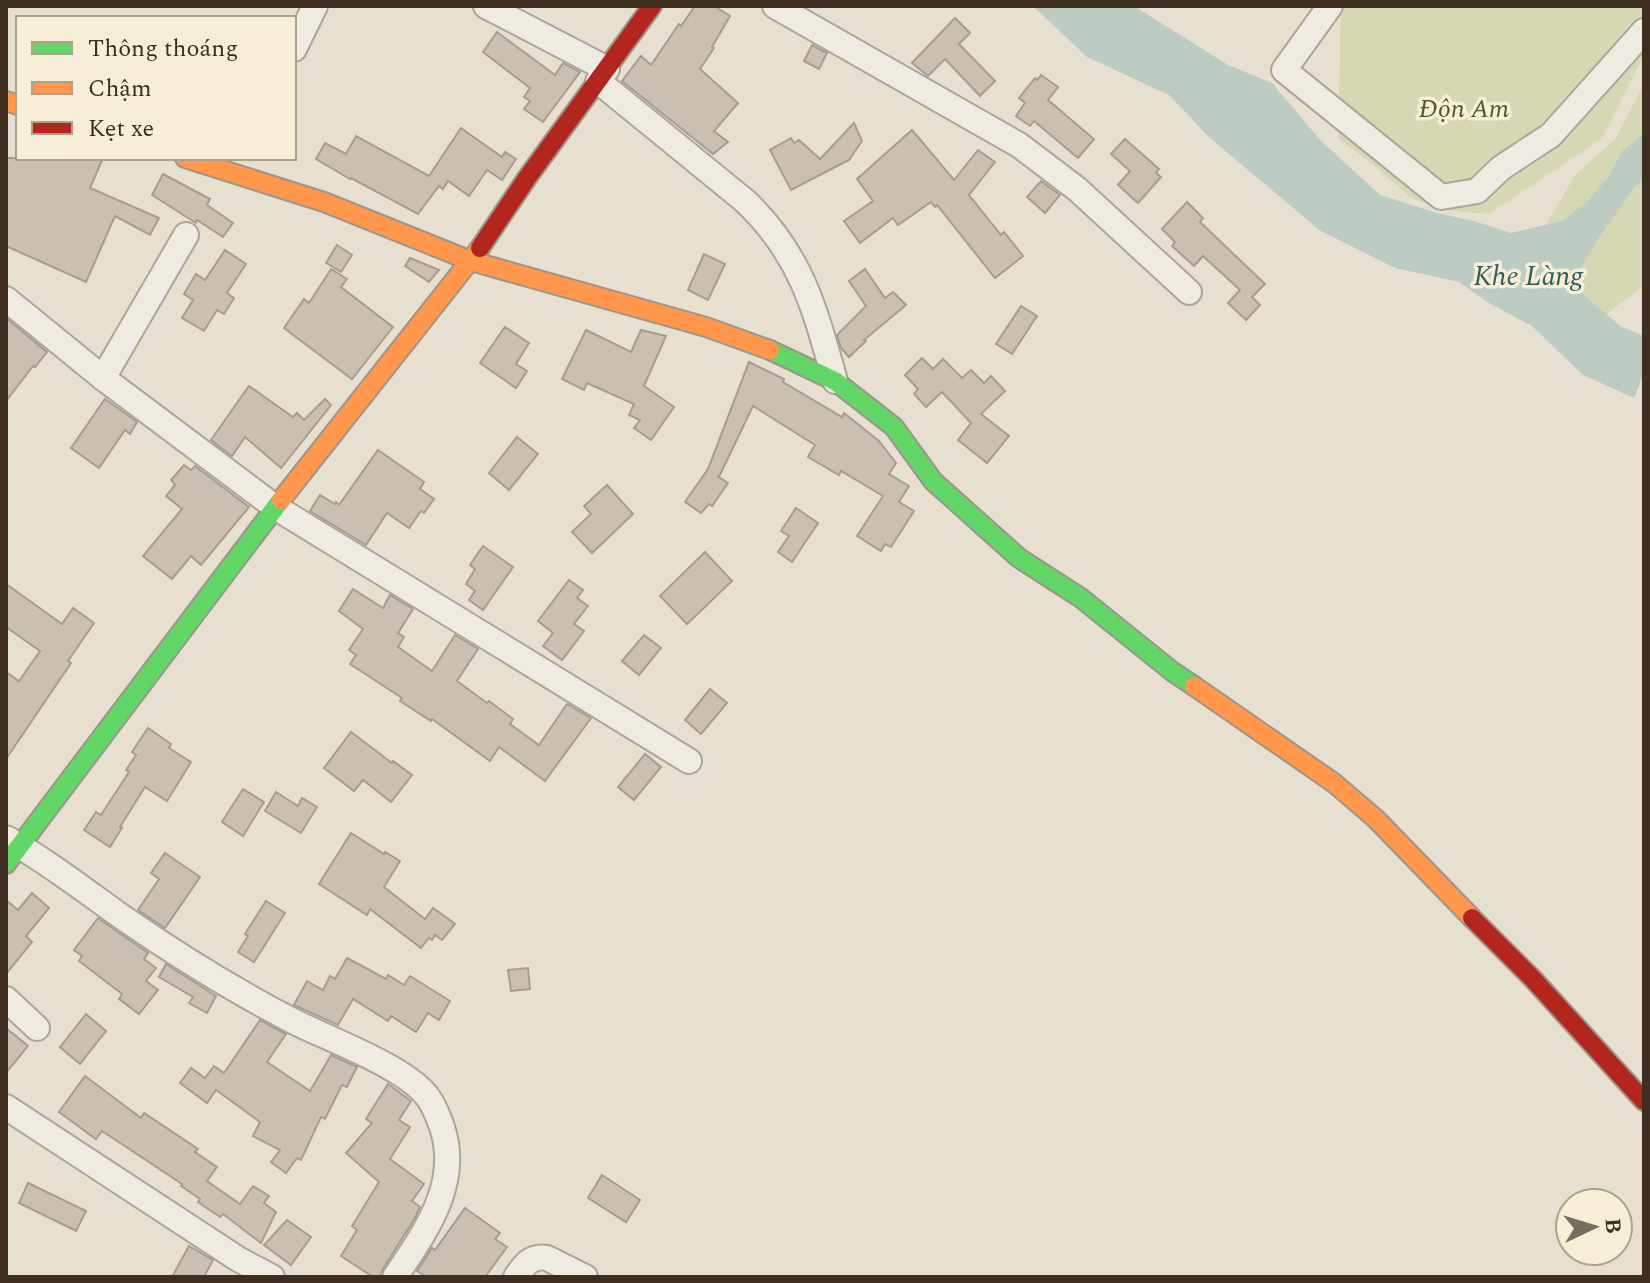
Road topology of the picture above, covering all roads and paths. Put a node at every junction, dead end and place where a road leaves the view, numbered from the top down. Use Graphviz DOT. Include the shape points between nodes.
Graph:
graph roads {
  1 [pos="315,6"];
  2 [pos="486,6"];
  3 [pos="652,6"];
  4 [pos="775,6"];
  5 [pos="1330,6"];
  6 [pos="1644,31"];
  7 [pos="296,45"];
  8 [pos="602,75"];
  9 [pos="198,160"];
  10 [pos="237,166"];
  11 [pos="186,235"];
  12 [pos="471,261"];
  13 [pos="1189,292"];
  14 [pos="6,299"];
  15 [pos="103,378"];
  16 [pos="835,381"];
  17 [pos="275,507"];
  18 [pos="689,761"];
  19 [pos="11,850"];
  20 [pos="6,999"];
  21 [pos="37,1028"];
  22 [pos="1644,1101"];
  23 [pos="6,1107"];
  24 [pos="272,1277"];
  25 [pos="395,1277"];
  26 [pos="516,1277"];
  27 [pos="585,1277"];
  1 -- 7 [label="street"];
  2 -- 8 [label="street"];
  3 -- 8 [label="street"];
  4 -- 13 [label="street" via="1019,145 1077,189"];
  5 -- 6 [label="street" via="1284,70 1441,197 1477,191 1551,135"];
  8 -- 12 [label="street"];
  8 -- 16 [label="street" via="777,235 814,308"];
  9 -- 10 [label="street"];
  10 -- 12 [label="street"];
  11 -- 15 [label="street"];
  12 -- 16 [label="street" via="706,327 763,346"];
  12 -- 17 [label="street"];
  14 -- 15 [label="street"];
  15 -- 17 [label="street"];
  16 -- 22 [label="street" via="894,427 933,481 1019,558 1081,598 1173,672 1334,783 1376,819"];
  17 -- 18 [label="street"];
  17 -- 19 [label="street"];
  19 -- 25 [label="street" via="201,970 419,1087 445,1136 446,1183 438,1207"];
  20 -- 21 [label="street"];
  23 -- 24 [label="street"];
  26 -- 27 [label="street" via="540,1256"];
}
